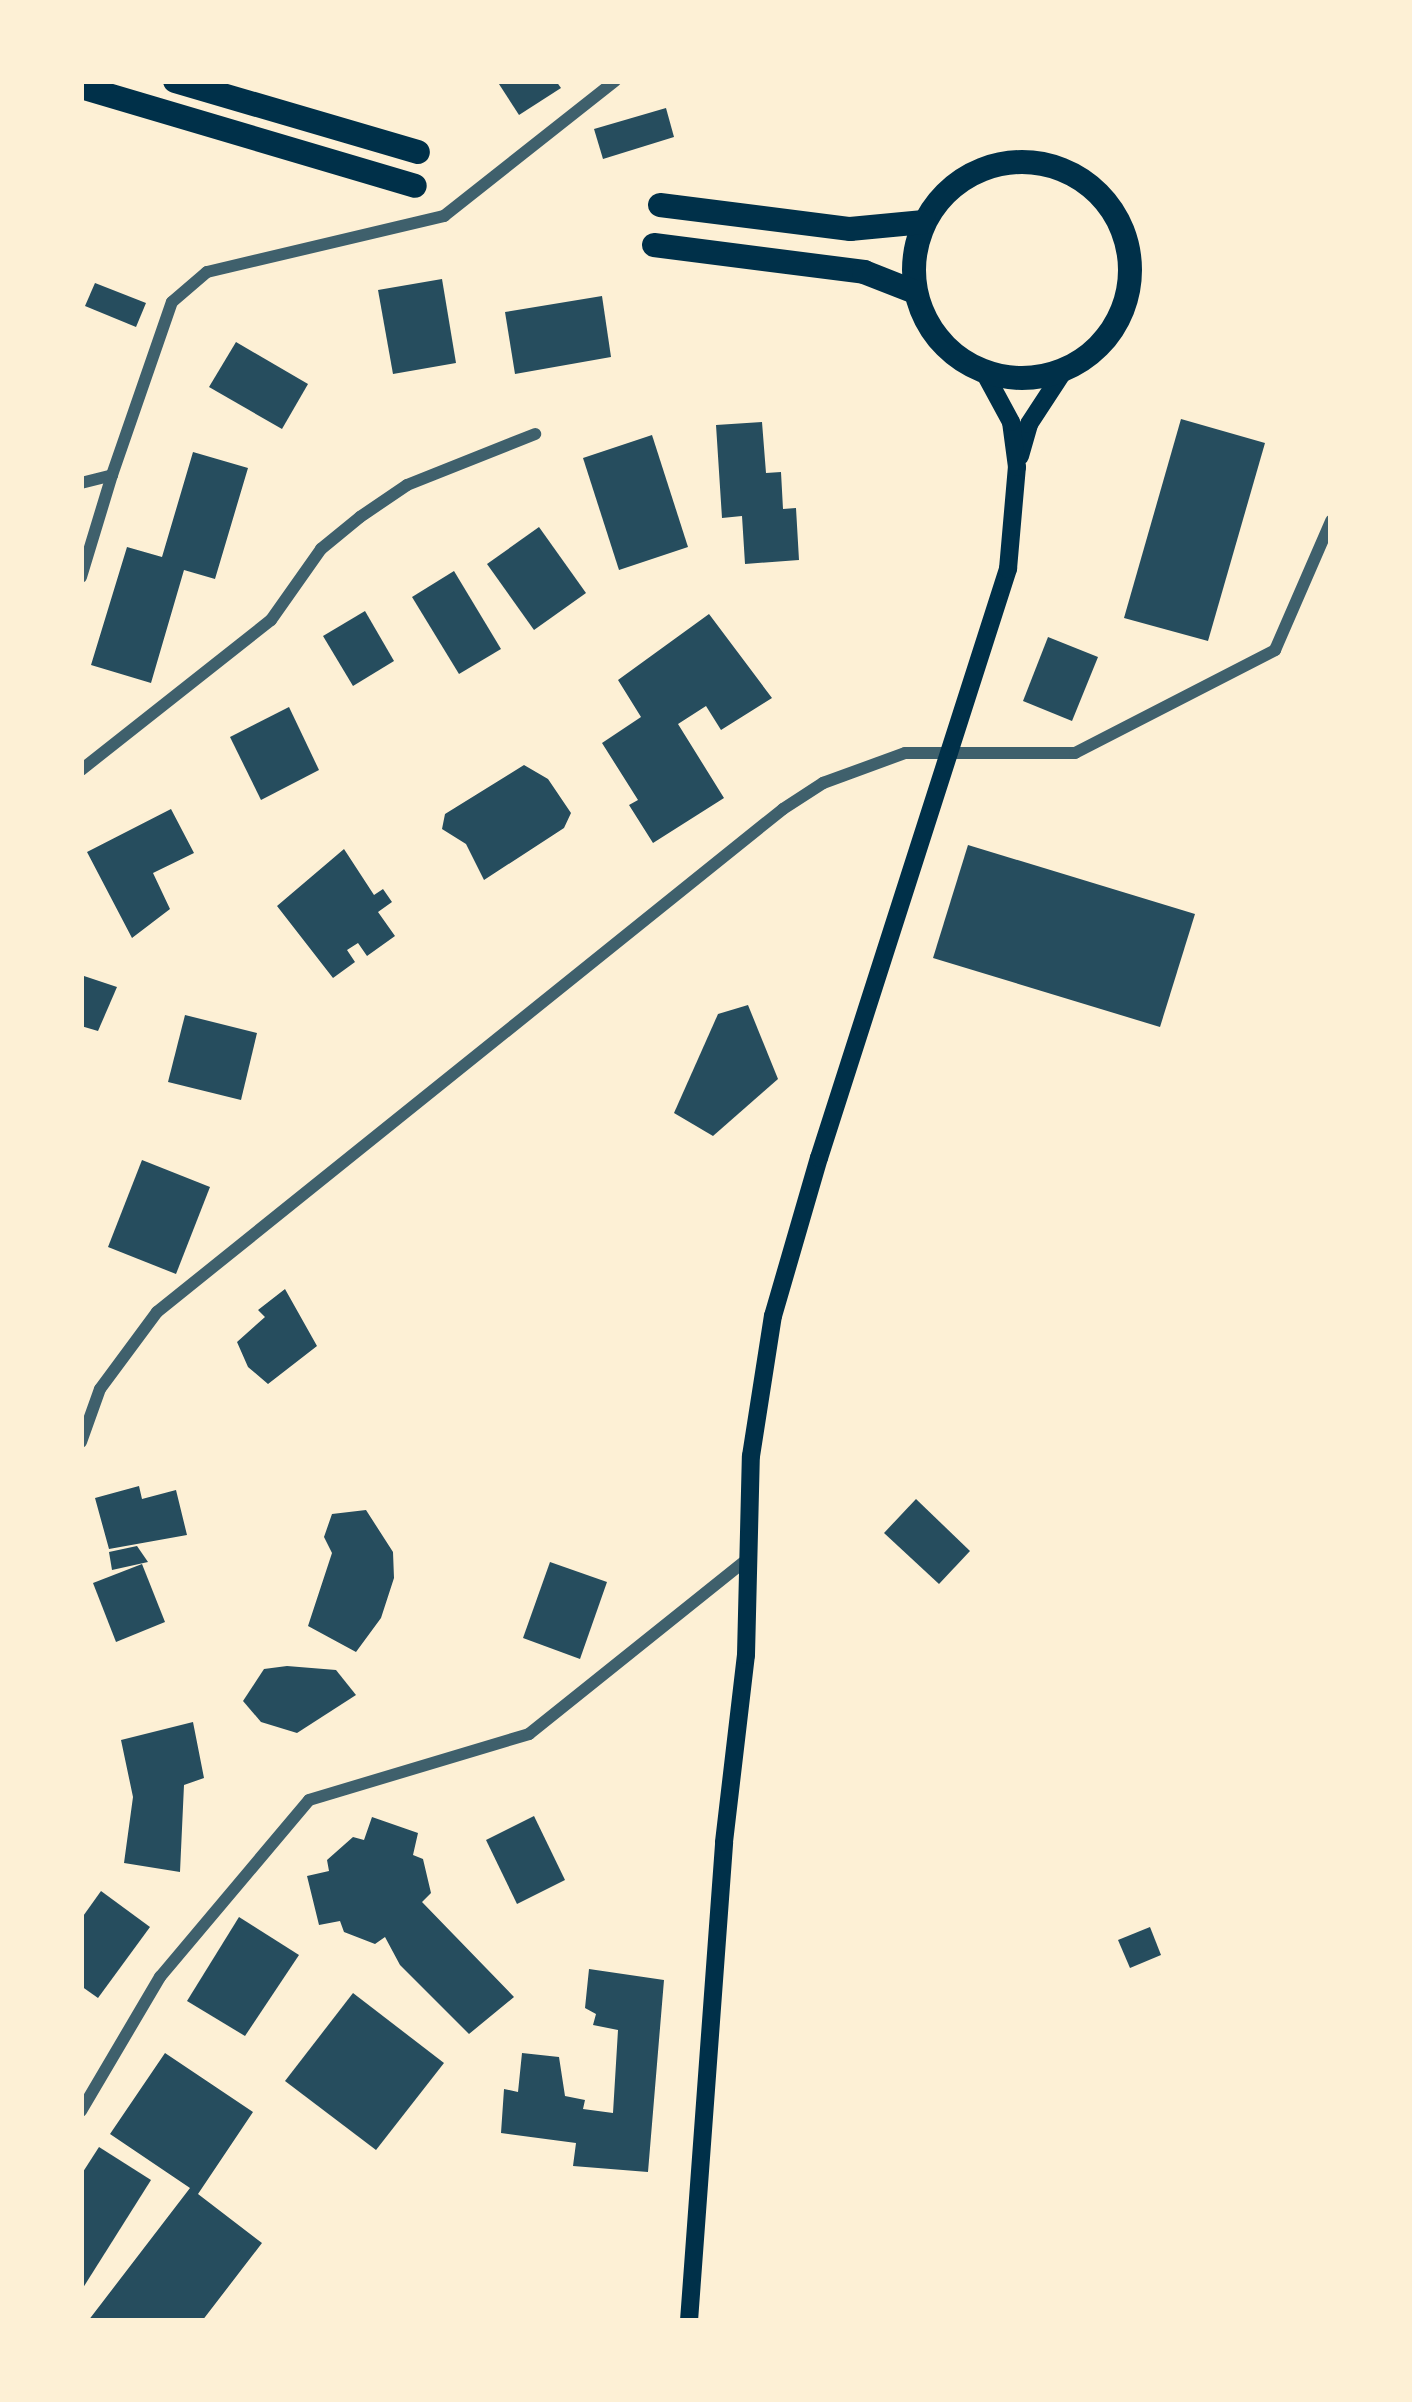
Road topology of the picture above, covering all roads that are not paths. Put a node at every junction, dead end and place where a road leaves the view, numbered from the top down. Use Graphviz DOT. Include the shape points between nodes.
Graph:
graph roads {
  1 [pos="175,81"];
  2 [pos="615,81"];
  3 [pos="81,87"];
  4 [pos="418,152"];
  5 [pos="415,186"];
  6 [pos="660,205"];
  7 [pos="924,222"];
  8 [pos="655,245"];
  9 [pos="915,292"];
  10 [pos="1065,369"];
  11 [pos="984,372"];
  12 [pos="535,434"];
  13 [pos="1017,466"];
  14 [pos="112,475"];
  15 [pos="81,483"];
  16 [pos="1331,521"];
  17 [pos="81,577"];
  18 [pos="81,770"];
  19 [pos="81,1442"];
  20 [pos="744,1562"];
  21 [pos="81,2111"];
  22 [pos="689,2321"];
  1 -- 4 [label="highway"];
  2 -- 14 [label="street" via="444,216 207,272 172,302"];
  3 -- 5 [label="highway"];
  6 -- 7 [label="highway" via="850,229"];
  7 -- 9 [label="highway"];
  7 -- 10 [label="highway" via="967,176 1029,161 1060,168 1110,206 1130,266 1126,298 1092,352"];
  8 -- 9 [label="highway" via="864,272"];
  9 -- 11 [label="highway" via="939,340"];
  10 -- 11 [label="highway" via="1025,378"];
  10 -- 13 [label="main road" via="1028,424"];
  11 -- 13 [label="main road" via="1011,422"];
  12 -- 18 [label="street" via="407,485 360,517 321,549 271,620"];
  13 -- 20 [label="main road" via="1008,569 926,805 773,1316"];
  14 -- 15 [label="street"];
  14 -- 17 [label="street"];
  16 -- 19 [label="street" via="1275,650 1076,753 905,754 838,776 783,809 158,1312 100,1389"];
  20 -- 21 [label="street" via="529,1734 309,1800 160,1977"];
  20 -- 22 [label="main road" via="746,1655"];
}
